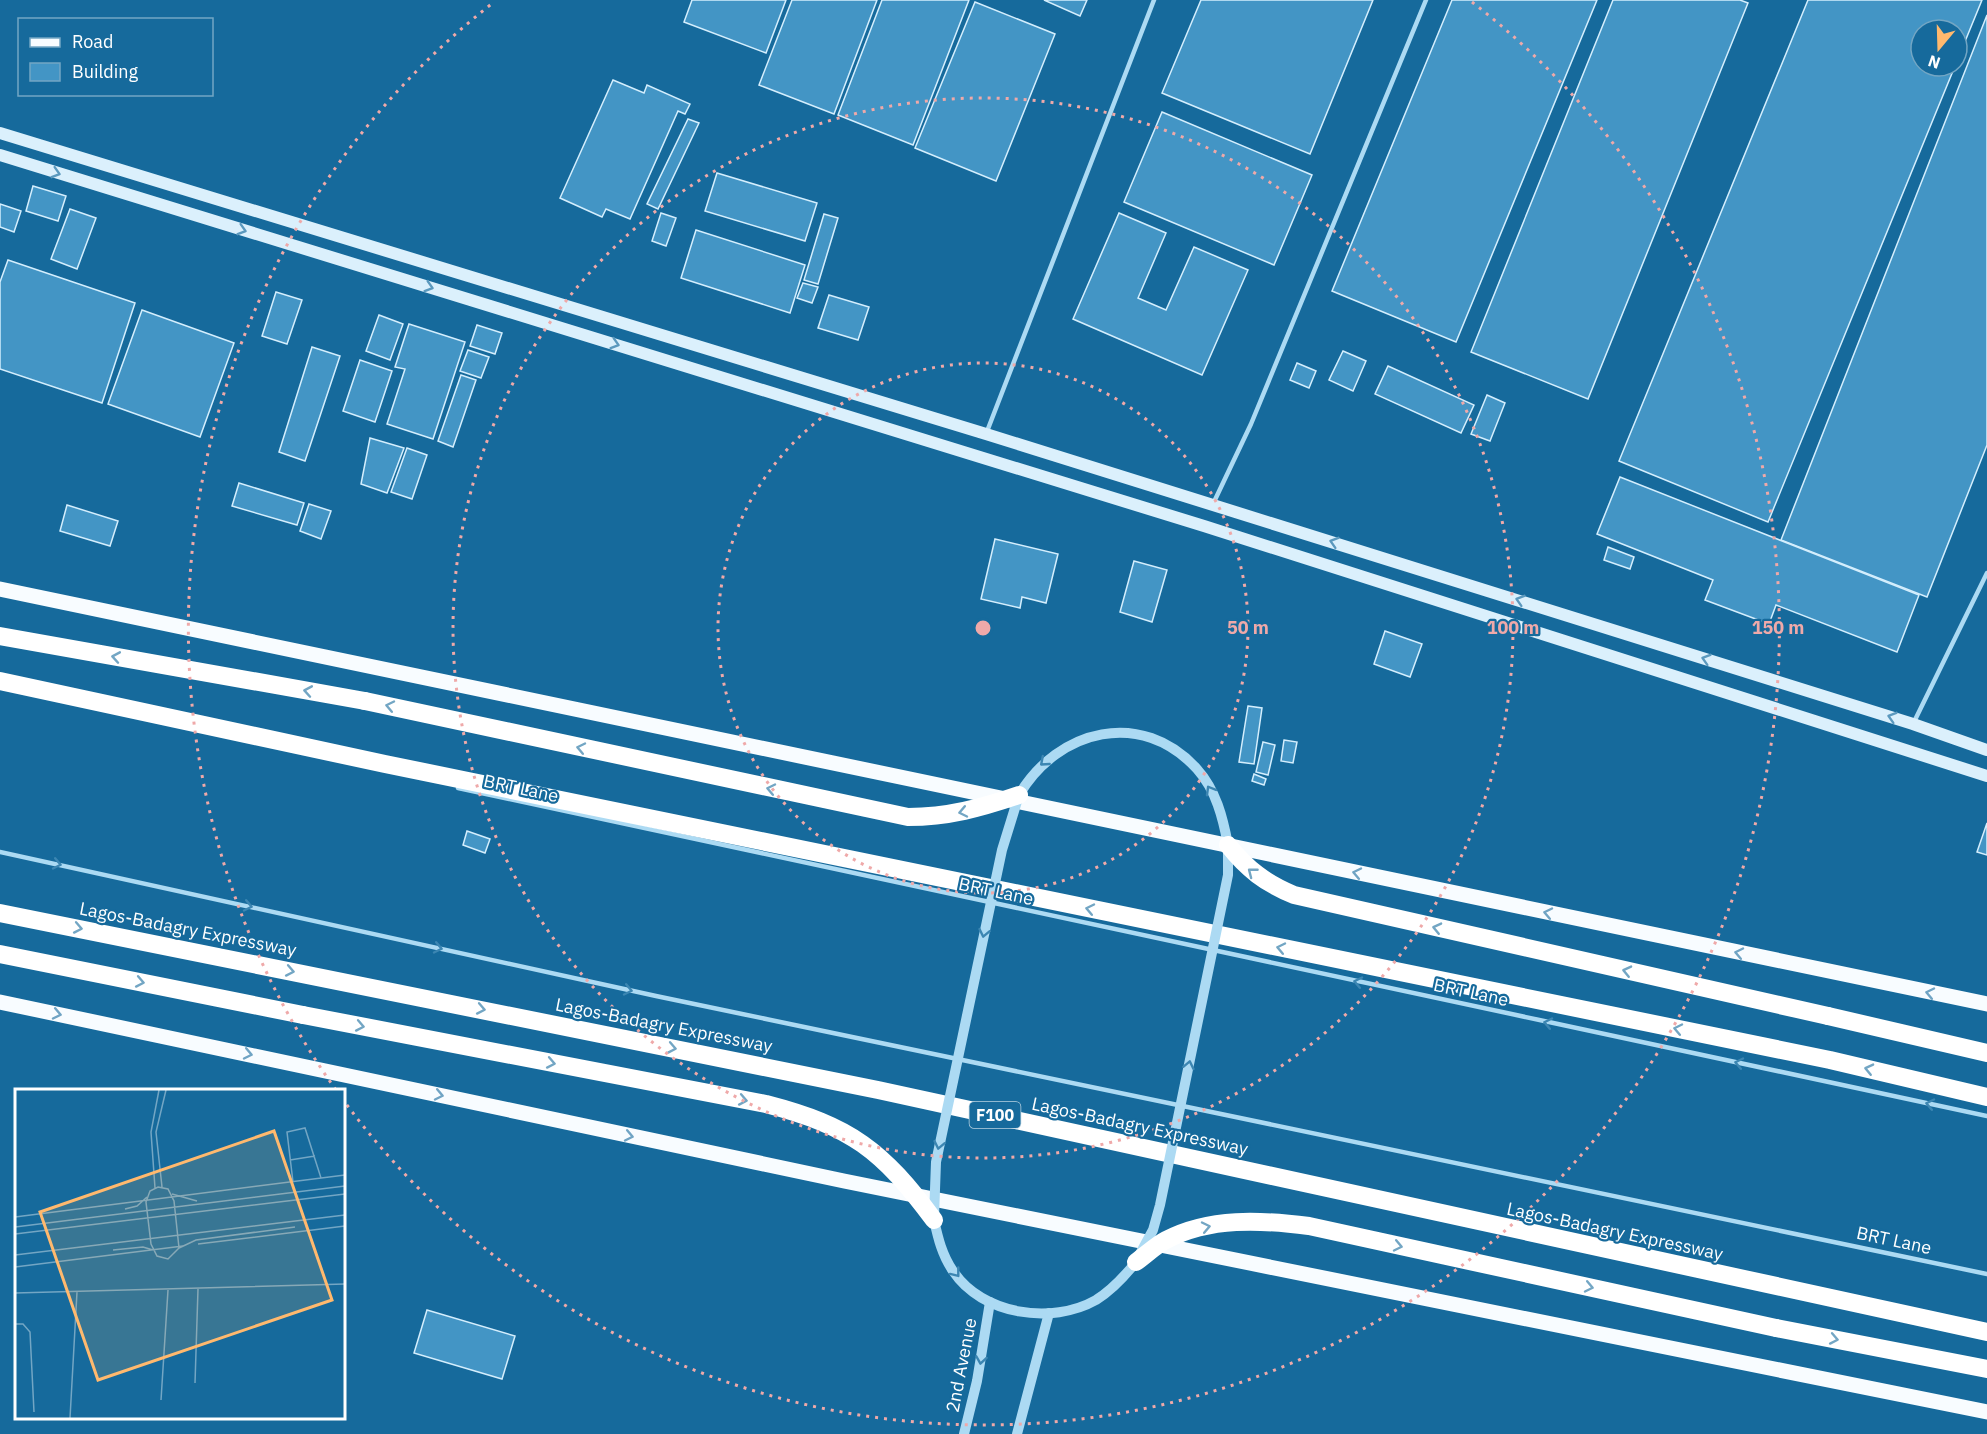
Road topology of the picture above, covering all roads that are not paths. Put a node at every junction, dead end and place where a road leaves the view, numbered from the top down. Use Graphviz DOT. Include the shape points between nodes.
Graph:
graph roads {
  1 [pos="1154,0"];
  2 [pos="1426,0"];
  3 [pos="0,133"];
  4 [pos="0,155"];
  5 [pos="986,434"];
  6 [pos="1213,504"];
  7 [pos="1987,573"];
  8 [pos="0,589"];
  9 [pos="0,636"];
  10 [pos="0,681"];
  11 [pos="0,688"];
  12 [pos="1913,724"];
  13 [pos="186,729"];
  14 [pos="1987,750"];
  15 [pos="1987,776"];
  16 [pos="454,787"];
  17 [pos="1019,795"];
  18 [pos="1228,845"];
  19 [pos="0,852"];
  20 [pos="0,912"];
  21 [pos="0,954"];
  22 [pos="0,1002"];
  23 [pos="1987,1004"];
  24 [pos="1987,1053"];
  25 [pos="1987,1097"];
  26 [pos="1987,1116"];
  27 [pos="934,1220"];
  28 [pos="1136,1262"];
  29 [pos="1987,1274"];
  30 [pos="990,1302"];
  31 [pos="1048,1313"];
  32 [pos="1987,1332"];
  33 [pos="1987,1369"];
  34 [pos="1987,1412"];
  35 [pos="964,1434"];
  36 [pos="1017,1434"];
  1 -- 5 [label="lane"];
  2 -- 6 [label="lane" via="1251,424"];
  3 -- 5 [label="main road"];
  4 -- 15 [label="main road, one-way" via="1124,501"];
  5 -- 6 [label="main road"];
  12 -- 6 [label="main road, one-way"];
  7 -- 12 [label="lane"];
  23 -- 8 [label="main road, one-way"];
  17 -- 9 [label="highway, one-way, bridge" via="968,812 938,817 898,815 365,701"];
  25 -- 10 [label="highway, one-way" via="1830,1060"];
  11 -- 13 [label="lane"];
  12 -- 14 [label="main road"];
  26 -- 16 [label="lane, BRT Lane, one-way"];
  18 -- 17 [label="street, one-way" via="1214,793 1197,769 1168,746 1136,734 1105,734 1059,750 1038,767"];
  17 -- 27 [label="street, one-way, bridge" via="1002,850 936,1162"];
  24 -- 18 [label="highway, one-way, bridge" via="1294,895 1253,873"];
  28 -- 18 [label="street, one-way, bridge" via="1153,1230 1160,1205 1228,875"];
  19 -- 29 [label="lane, BRT Lane, one-way" via="656,996"];
  20 -- 32 [label="highway, Lagos-Badagry Expressway / F100, one-way" via="878,1090"];
  21 -- 27 [label="highway, one-way, bridge" via="766,1104 810,1116 851,1135 878,1155 903,1178"];
  22 -- 34 [label="main road, one-way" via="832,1179"];
  27 -- 30 [label="street, one-way" via="940,1249 954,1273"];
  28 -- 31 [label="street" via="1116,1285 1094,1300 1070,1310"];
  28 -- 33 [label="highway, one-way, bridge" via="1166,1240 1197,1229 1232,1222 1271,1221"];
  30 -- 31 [label="street" via="1023,1312"];
  30 -- 35 [label="street, 2nd Avenue, one-way"];
  31 -- 36 [label="street"];
}
